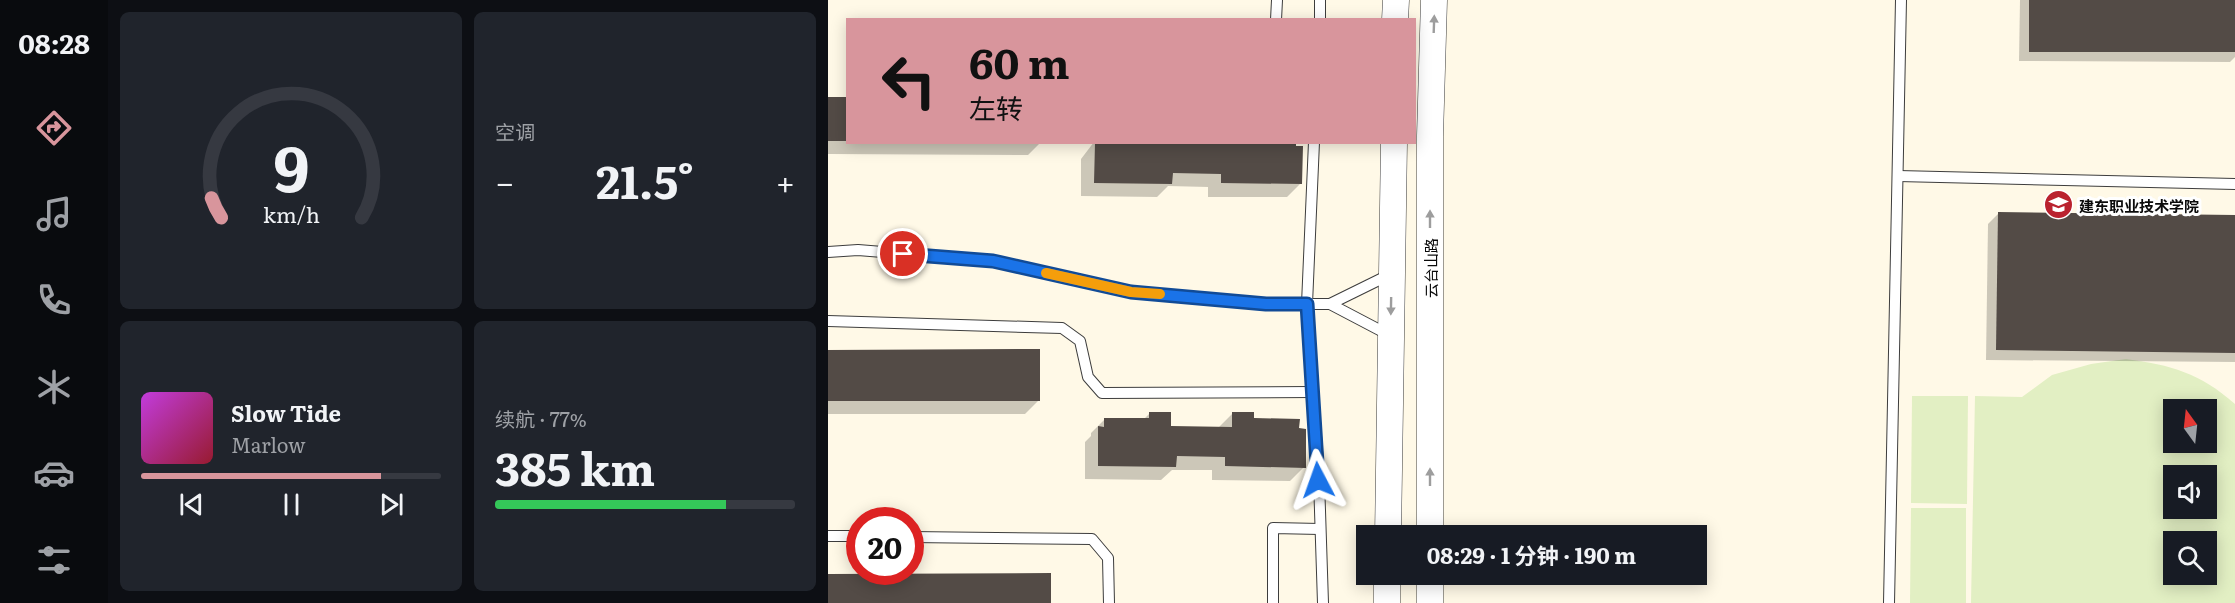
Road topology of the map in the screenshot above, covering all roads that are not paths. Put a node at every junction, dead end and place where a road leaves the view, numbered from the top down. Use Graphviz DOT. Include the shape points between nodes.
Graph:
graph roads {
  1 [pos="1277,0"];
  2 [pos="1320,0"];
  3 [pos="1396,0"];
  4 [pos="1434,0"];
  5 [pos="1901,0"];
  6 [pos="1276,18"];
  7 [pos="1320,18"];
  8 [pos="1395,18"];
  9 [pos="1314,144"];
  10 [pos="1394,144"];
  11 [pos="1898,176"];
  12 [pos="2235,184"];
  13 [pos="828,252"];
  14 [pos="1392,274"];
  15 [pos="1307,304"];
  16 [pos="1330,304"];
  17 [pos="828,321"];
  18 [pos="1391,336"];
  19 [pos="1313,392"];
  20 [pos="1388,525"];
  21 [pos="1430,525"];
  22 [pos="1320,529"];
  23 [pos="828,536"];
  24 [pos="846,536"];
  25 [pos="924,537"];
  26 [pos="1387,585"];
  27 [pos="1430,585"];
  28 [pos="1109,603"];
  29 [pos="1273,603"];
  30 [pos="1323,603"];
  31 [pos="1387,603"];
  32 [pos="1430,603"];
  33 [pos="1889,603"];
  1 -- 6 [label="lane"];
  2 -- 7 [label="lane"];
  3 -- 8 [label="street"];
  21 -- 4 [label="street, 云台山路, one-way"];
  5 -- 11 [label="lane"];
  9 -- 15 [label="lane"];
  10 -- 14 [label="street"];
  11 -- 12 [label="lane"];
  11 -- 33 [label="lane"];
  13 -- 15 [label="lane" via="858,250 993,261 1131,292"];
  14 -- 16 [label="lane"];
  14 -- 18 [label="street, one-way"];
  15 -- 16 [label="lane"];
  15 -- 19 [label="lane"];
  16 -- 18 [label="lane"];
  17 -- 19 [label="lane" via="1062,328 1080,341 1088,377 1102,393"];
  18 -- 20 [label="street"];
  19 -- 22 [label="lane"];
  22 -- 29 [label="lane" via="1273,528"];
  22 -- 30 [label="lane"];
  23 -- 24 [label="lane"];
  25 -- 28 [label="lane" via="1092,539 1108,558"];
  26 -- 31 [label="street"];
  27 -- 32 [label="street"];
}
